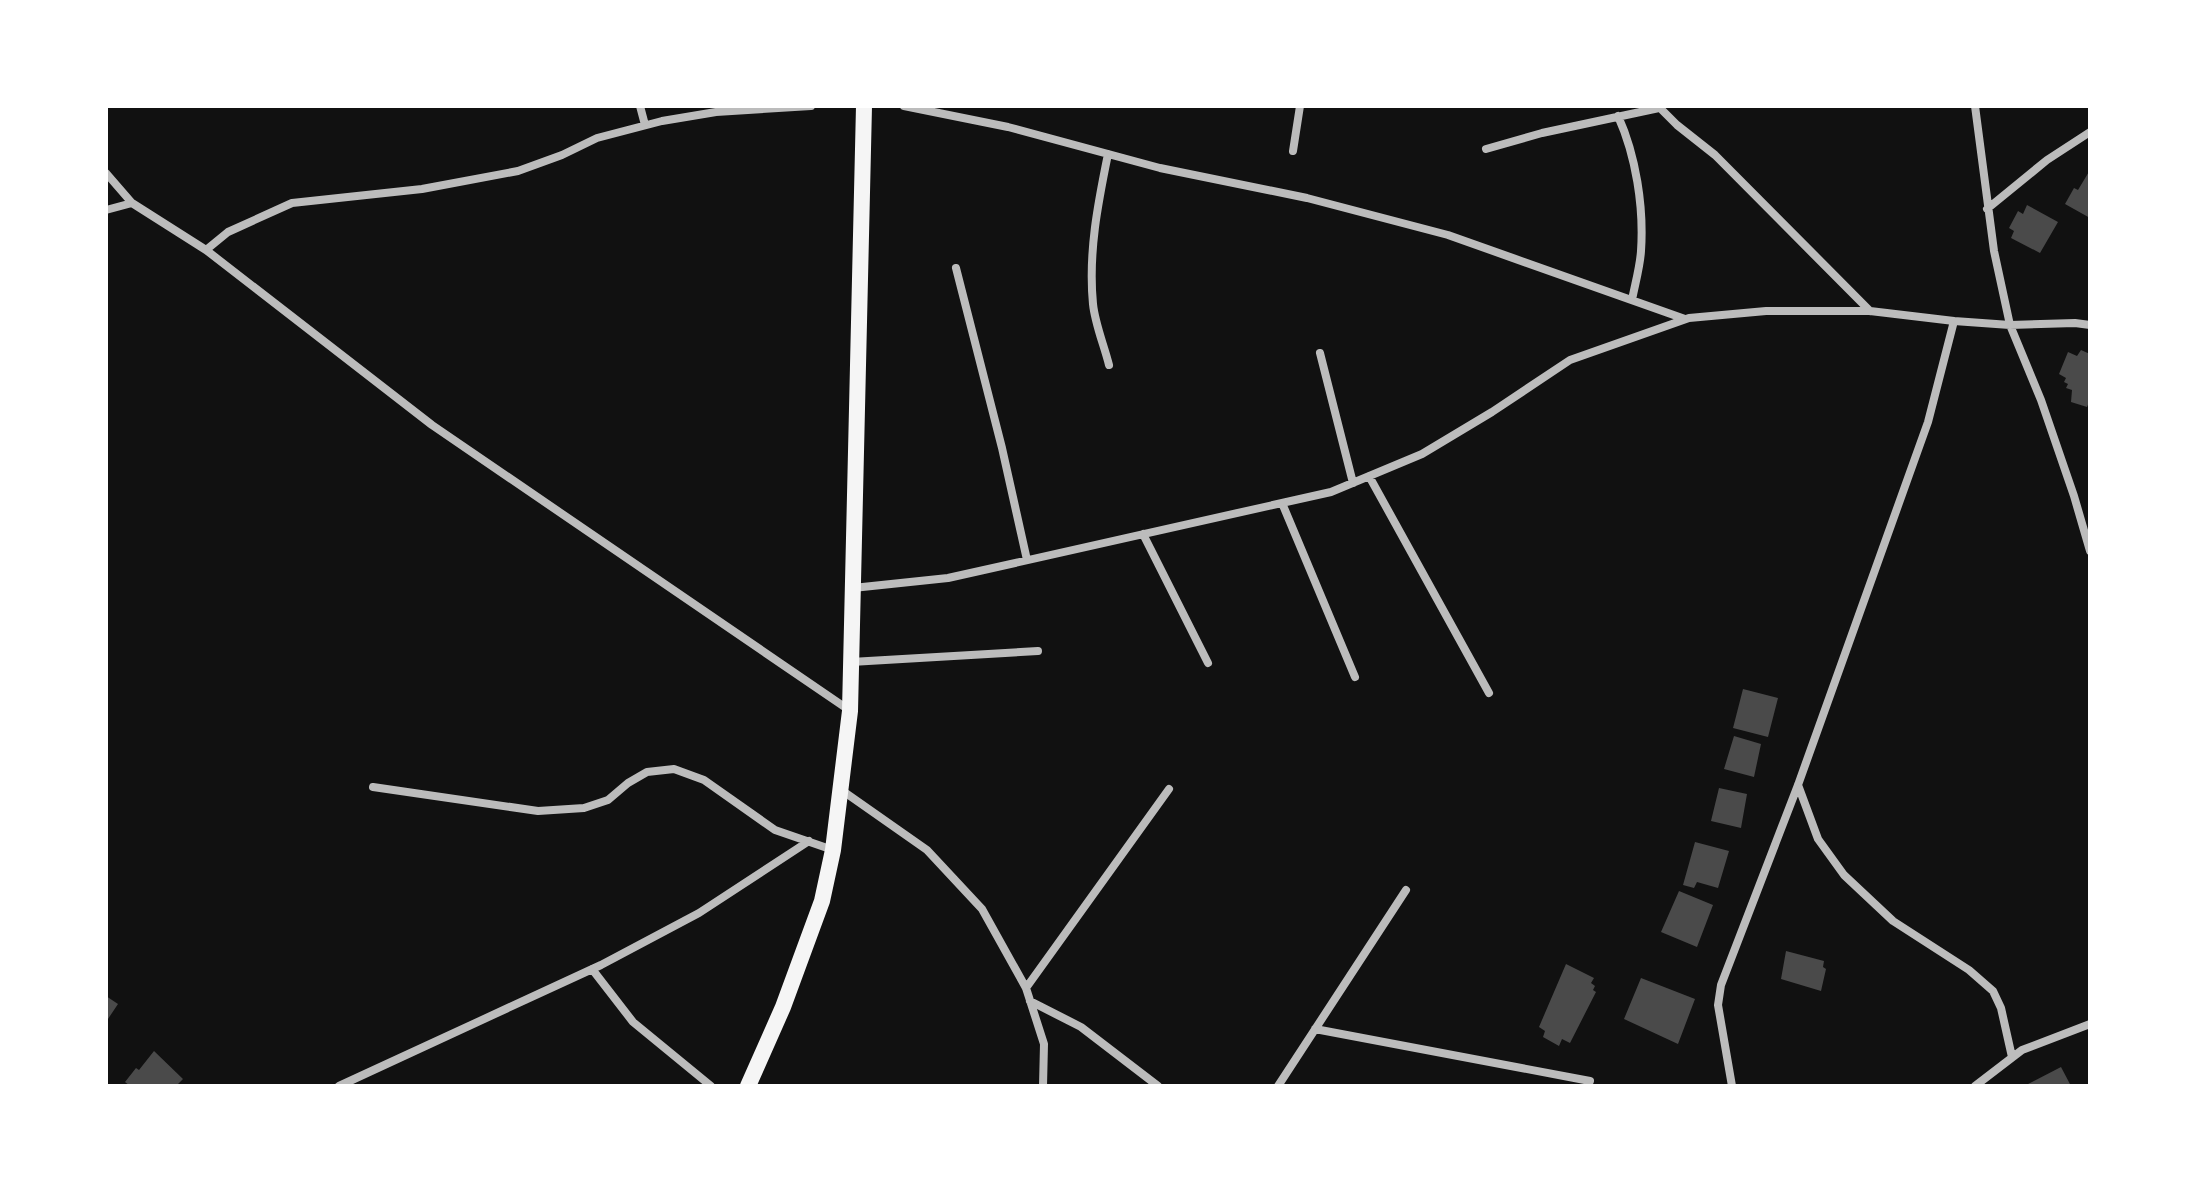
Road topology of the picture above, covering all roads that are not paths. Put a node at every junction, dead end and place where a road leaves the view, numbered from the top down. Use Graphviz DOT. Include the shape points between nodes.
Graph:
graph roads {
  1 [pos="640,106"];
  2 [pos="811,106"];
  3 [pos="864,106"];
  4 [pos="904,106"];
  5 [pos="1300,106"];
  6 [pos="1975,106"];
  7 [pos="1658,107"];
  8 [pos="1618,116"];
  9 [pos="645,125"];
  10 [pos="2090,132"];
  11 [pos="1486,149"];
  12 [pos="1293,151"];
  13 [pos="1108,154"];
  14 [pos="106,173"];
  15 [pos="132,203"];
  16 [pos="1987,209"];
  17 [pos="106,210"];
  18 [pos="206,250"];
  19 [pos="956,268"];
  20 [pos="1632,300"];
  21 [pos="1870,311"];
  22 [pos="1686,319"];
  23 [pos="1954,321"];
  24 [pos="2010,325"];
  25 [pos="2090,325"];
  26 [pos="1320,353"];
  27 [pos="1109,365"];
  28 [pos="1369,476"];
  29 [pos="1353,483"];
  30 [pos="1282,503"];
  31 [pos="1143,534"];
  32 [pos="2090,551"];
  33 [pos="1027,560"];
  34 [pos="853,588"];
  35 [pos="1038,651"];
  36 [pos="851,662"];
  37 [pos="1208,663"];
  38 [pos="1355,677"];
  39 [pos="1489,693"];
  40 [pos="850,711"];
  41 [pos="1798,785"];
  42 [pos="373,787"];
  43 [pos="840,789"];
  44 [pos="1169,789"];
  45 [pos="809,841"];
  46 [pos="833,850"];
  47 [pos="1406,890"];
  48 [pos="592,969"];
  49 [pos="1026,988"];
  50 [pos="1030,1001"];
  51 [pos="2090,1024"];
  52 [pos="1315,1029"];
  53 [pos="2012,1057"];
  54 [pos="1590,1081"];
  55 [pos="339,1086"];
  56 [pos="711,1086"];
  57 [pos="748,1086"];
  58 [pos="1043,1086"];
  59 [pos="1158,1086"];
  60 [pos="1278,1086"];
  61 [pos="1732,1086"];
  62 [pos="1975,1086"];
  1 -- 9 [label="street"];
  2 -- 9 [label="street" via="716,112"];
  3 -- 34 [label="main road"];
  4 -- 13 [label="street"];
  5 -- 12 [label="street"];
  6 -- 16 [label="street"];
  7 -- 8 [label="street"];
  7 -- 21 [label="street" via="1737,176"];
  8 -- 11 [label="street"];
  8 -- 20 [label="street" via="1627,134 1639,195 1641,251"];
  9 -- 18 [label="street" via="597,138 518,171 422,189 292,203 228,232"];
  10 -- 16 [label="street"];
  13 -- 20 [label="street" via="1448,235"];
  13 -- 27 [label="street" via="1092,262 1093,307"];
  14 -- 15 [label="street"];
  15 -- 17 [label="street"];
  15 -- 18 [label="street"];
  16 -- 24 [label="street"];
  18 -- 40 [label="street" via="432,425"];
  19 -- 33 [label="street"];
  20 -- 22 [label="street"];
  21 -- 22 [label="street" via="1766,311"];
  21 -- 23 [label="street"];
  22 -- 28 [label="street" via="1570,360 1422,454"];
  23 -- 24 [label="street"];
  23 -- 41 [label="street" via="1928,422"];
  24 -- 25 [label="street"];
  24 -- 32 [label="street" via="2041,400"];
  26 -- 29 [label="street"];
  28 -- 29 [label="street"];
  28 -- 39 [label="street"];
  29 -- 30 [label="street"];
  30 -- 31 [label="street"];
  30 -- 38 [label="street"];
  31 -- 33 [label="street"];
  31 -- 37 [label="street"];
  33 -- 34 [label="street" via="948,578"];
  34 -- 36 [label="main road"];
  35 -- 36 [label="street"];
  36 -- 40 [label="main road"];
  40 -- 43 [label="main road"];
  41 -- 53 [label="street" via="1818,839 1844,875 1893,921 1993,991"];
  41 -- 61 [label="street" via="1721,985 1718,1005"];
  42 -- 45 [label="street" via="538,811 584,808 608,800 647,772 674,769 704,780 775,830"];
  43 -- 46 [label="main road"];
  43 -- 49 [label="street" via="927,850 982,909"];
  44 -- 49 [label="street"];
  45 -- 46 [label="street"];
  45 -- 48 [label="street" via="699,913"];
  46 -- 57 [label="main road" via="818,914"];
  47 -- 52 [label="street"];
  48 -- 55 [label="street"];
  48 -- 56 [label="street" via="633,1022"];
  49 -- 50 [label="street"];
  50 -- 58 [label="street" via="1044,1044"];
  50 -- 59 [label="street" via="1081,1027"];
  51 -- 53 [label="street"];
  52 -- 54 [label="street"];
  52 -- 60 [label="street"];
  53 -- 62 [label="street"];
}
